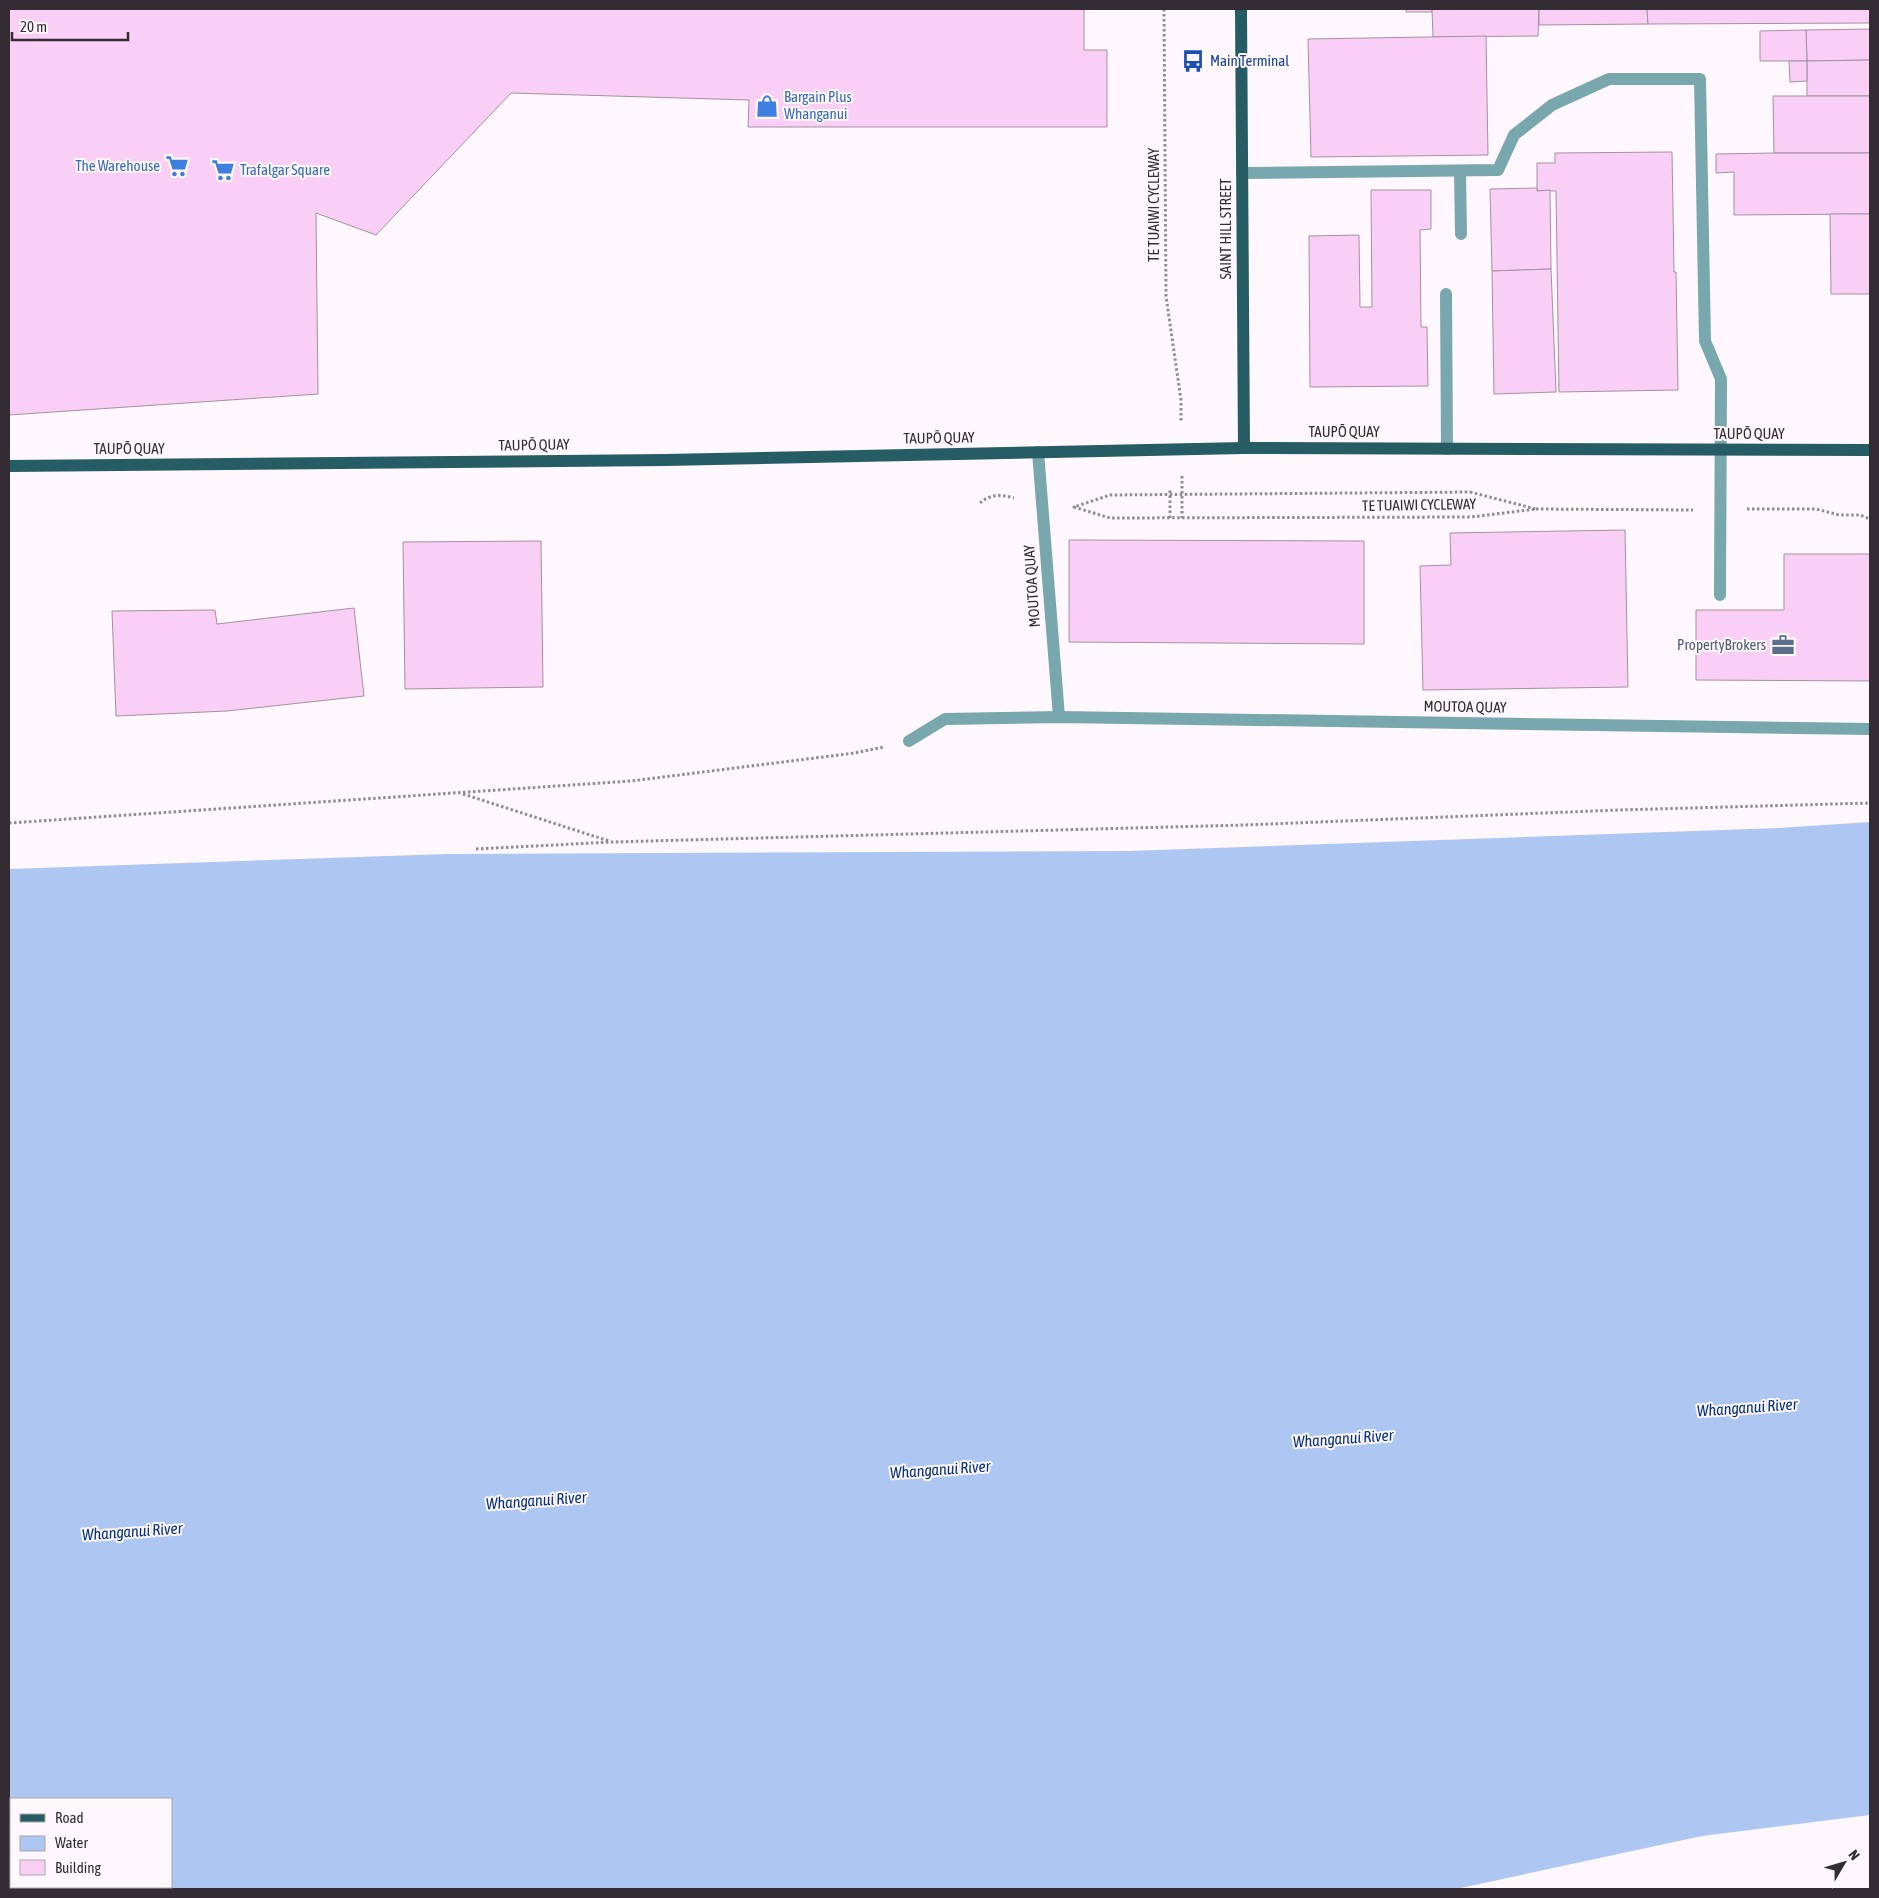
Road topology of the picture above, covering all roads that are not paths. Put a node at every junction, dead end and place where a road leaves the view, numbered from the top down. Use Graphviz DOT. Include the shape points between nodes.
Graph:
graph roads {
  1 [pos="1241,9"];
  2 [pos="1460,172"];
  3 [pos="1242,173"];
  4 [pos="1461,234"];
  5 [pos="1446,294"];
  6 [pos="1244,448"];
  7 [pos="1447,449"];
  8 [pos="1721,450"];
  9 [pos="1870,450"];
  10 [pos="1038,452"];
  11 [pos="9,466"];
  12 [pos="1720,595"];
  13 [pos="1058,717"];
  14 [pos="1870,728"];
  15 [pos="909,741"];
  1 -- 3 [label="main road, SAINT HILL STREET"];
  2 -- 3 [label="lane"];
  2 -- 4 [label="lane"];
  2 -- 8 [label="lane" via="1498,170 1514,135 1552,105 1609,79 1700,79 1705,342 1721,379"];
  3 -- 6 [label="main road, SAINT HILL STREET"];
  5 -- 7 [label="lane"];
  6 -- 7 [label="main road, TAUPŌ QUAY"];
  6 -- 10 [label="main road, TAUPŌ QUAY"];
  7 -- 8 [label="main road, TAUPŌ QUAY"];
  8 -- 9 [label="main road, TAUPŌ QUAY"];
  8 -- 12 [label="lane"];
  10 -- 11 [label="main road, TAUPŌ QUAY" via="666,460"];
  10 -- 13 [label="lane, MOUTOA QUAY"];
  13 -- 14 [label="lane, MOUTOA QUAY"];
  13 -- 15 [label="lane, MOUTOA QUAY" via="945,719"];
}
